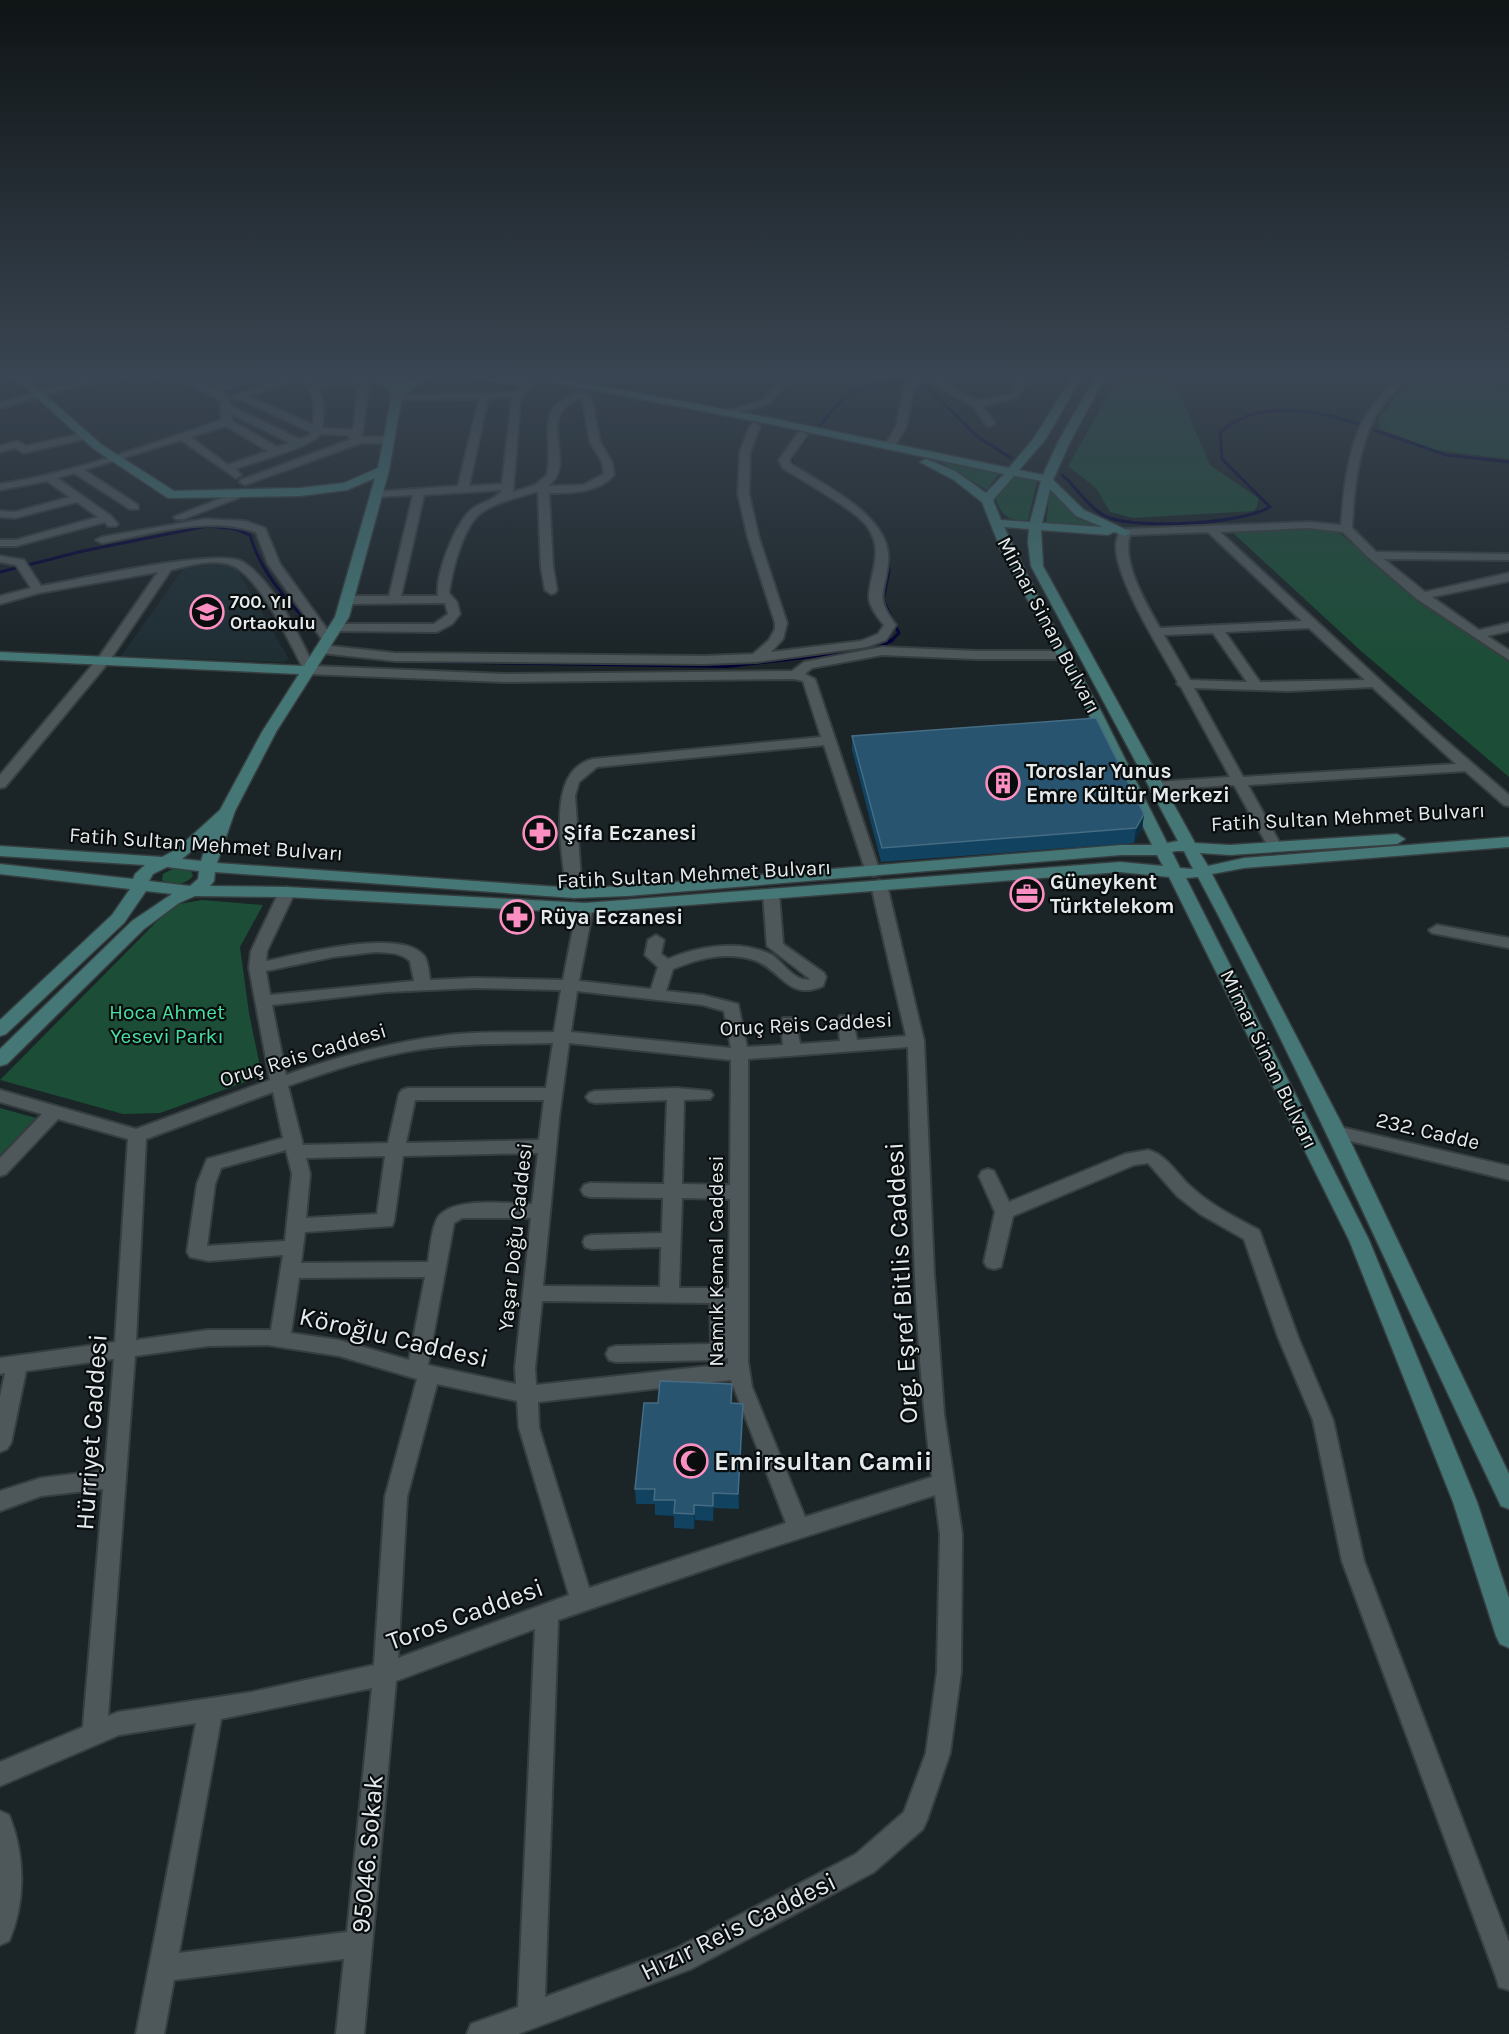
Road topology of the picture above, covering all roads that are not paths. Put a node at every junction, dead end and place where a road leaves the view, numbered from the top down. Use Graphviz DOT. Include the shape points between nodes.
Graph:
graph roads {
  1 [pos="75,469"];
  2 [pos="130,469"];
  3 [pos="230,469"];
  4 [pos="292,469"];
  5 [pos="468,469"];
  6 [pos="508,469"];
  7 [pos="553,469"];
  8 [pos="608,469"];
  9 [pos="745,469"];
  10 [pos="791,469"];
  11 [pos="944,469"];
  12 [pos="1001,469"];
  13 [pos="1051,469"];
  14 [pos="1355,469"];
  15 [pos="383,470"];
  16 [pos="1011,471"];
  17 [pos="48,477"];
  18 [pos="1046,478"];
  19 [pos="0,487"];
  20 [pos="321,489"];
  21 [pos="538,489"];
  22 [pos="244,490"];
  23 [pos="463,490"];
  24 [pos="419,492"];
  25 [pos="506,492"];
  26 [pos="80,498"];
  27 [pos="368,498"];
  28 [pos="987,500"];
  29 [pos="134,507"];
  30 [pos="0,514"];
  31 [pos="180,517"];
  32 [pos="107,518"];
  33 [pos="996,523"];
  34 [pos="1035,526"];
  35 [pos="1212,529"];
  36 [pos="1346,529"];
  37 [pos="1125,532"];
  38 [pos="121,535"];
  39 [pos="102,540"];
  40 [pos="0,543"];
  41 [pos="1372,555"];
  42 [pos="1509,557"];
  43 [pos="0,559"];
  44 [pos="167,567"];
  45 [pos="1509,577"];
  46 [pos="38,590"];
  47 [pos="551,590"];
  48 [pos="1422,596"];
  49 [pos="394,599"];
  50 [pos="448,599"];
  51 [pos="0,600"];
  52 [pos="347,600"];
  53 [pos="1312,624"];
  54 [pos="1509,627"];
  55 [pos="1217,629"];
  56 [pos="1155,632"];
  57 [pos="1477,633"];
  58 [pos="328,639"];
  59 [pos="1063,655"];
  60 [pos="0,656"];
  61 [pos="1509,656"];
  62 [pos="756,658"];
  63 [pos="104,660"];
  64 [pos="310,670"];
  65 [pos="795,675"];
  66 [pos="1376,683"];
  67 [pos="1183,684"];
  68 [pos="1256,686"];
  69 [pos="830,741"];
  70 [pos="1469,767"];
  71 [pos="1237,782"];
  72 [pos="0,784"];
  73 [pos="1157,786"];
  74 [pos="1509,802"];
  75 [pos="227,811"];
  76 [pos="1509,830"];
  77 [pos="1509,842"];
  78 [pos="1275,847"];
  79 [pos="1191,848"];
  80 [pos="1163,850"];
  81 [pos="0,852"];
  82 [pos="167,862"];
  83 [pos="207,867"];
  84 [pos="0,869"];
  85 [pos="1202,870"];
  86 [pos="1175,873"];
  87 [pos="876,878"];
  88 [pos="141,885"];
  89 [pos="193,891"];
  90 [pos="287,892"];
  91 [pos="771,894"];
  92 [pos="579,900"];
  93 [pos="1437,930"];
  94 [pos="656,940"];
  95 [pos="1509,943"];
  96 [pos="666,966"];
  97 [pos="256,968"];
  98 [pos="423,985"];
  99 [pos="571,985"];
  100 [pos="657,995"];
  101 [pos="262,1001"];
  102 [pos="846,1020"];
  103 [pos="789,1022"];
  104 [pos="0,1030"];
  105 [pos="562,1037"];
  106 [pos="916,1041"];
  107 [pos="849,1046"];
  108 [pos="792,1050"];
  109 [pos="740,1054"];
  110 [pos="0,1060"];
  111 [pos="279,1083"];
  112 [pos="553,1094"];
  113 [pos="676,1094"];
  114 [pos="704,1095"];
  115 [pos="0,1096"];
  116 [pos="595,1097"];
  117 [pos="55,1111"];
  118 [pos="1336,1132"];
  119 [pos="137,1135"];
  120 [pos="547,1146"];
  121 [pos="294,1147"];
  122 [pos="395,1150"];
  123 [pos="0,1169"];
  124 [pos="1509,1173"];
  125 [pos="988,1176"];
  126 [pos="590,1190"];
  127 [pos="674,1191"];
  128 [pos="740,1192"];
  129 [pos="540,1211"];
  130 [pos="1004,1212"];
  131 [pos="296,1225"];
  132 [pos="671,1240"];
  133 [pos="592,1242"];
  134 [pos="294,1247"];
  135 [pos="994,1262"];
  136 [pos="436,1269"];
  137 [pos="290,1271"];
  138 [pos="532,1293"];
  139 [pos="669,1295"];
  140 [pos="730,1296"];
  141 [pos="280,1339"];
  142 [pos="125,1349"];
  143 [pos="616,1354"];
  144 [pos="665,1354"];
  145 [pos="9,1365"];
  146 [pos="739,1371"];
  147 [pos="423,1372"];
  148 [pos="662,1380"];
  149 [pos="527,1395"];
  150 [pos="0,1443"];
  151 [pos="115,1478"];
  152 [pos="944,1484"];
  153 [pos="1509,1499"];
  154 [pos="0,1502"];
  155 [pos="799,1529"];
  156 [pos="582,1601"];
  157 [pos="547,1614"];
  158 [pos="1509,1636"];
  159 [pos="384,1674"];
  160 [pos="211,1710"];
  161 [pos="95,1733"];
  162 [pos="0,1774"];
  163 [pos="914,1820"];
  164 [pos="0,1824"];
  165 [pos="0,1932"];
  166 [pos="359,1944"];
  167 [pos="162,1968"];
  168 [pos="1509,1977"];
  169 [pos="531,2016"];
  170 [pos="150,2034"];
  171 [pos="350,2034"];
  172 [pos="481,2034"];
  1 -- 17 [label="street"];
  1 -- 29 [label="street"];
  2 -- 22 [label="main road" via="171,495"];
  3 -- 22 [label="street"];
  4 -- 22 [label="street"];
  5 -- 23 [label="street"];
  6 -- 25 [label="street"];
  7 -- 21 [label="street" via="552,478"];
  8 -- 21 [label="street" via="609,475 600,484"];
  9 -- 62 [label="street" via="744,497 782,633"];
  10 -- 62 [label="street" via="872,525 882,559 875,599 890,625 882,637 863,644"];
  11 -- 28 [label="main road, Mimar Sinan Bulvarı"];
  12 -- 16 [label="main road"];
  13 -- 18 [label="main road, Mimar Sinan Bulvarı"];
  14 -- 36 [label="street"];
  15 -- 20 [label="main road" via="347,486"];
  15 -- 27 [label="main road"];
  16 -- 18 [label="main road"];
  16 -- 28 [label="main road"];
  17 -- 19 [label="street"];
  17 -- 26 [label="street"];
  18 -- 34 [label="main road, Mimar Sinan Bulvarı"];
  18 -- 37 [label="main road" via="1080,513"];
  20 -- 22 [label="main road"];
  20 -- 27 [label="main road"];
  21 -- 25 [label="street"];
  21 -- 47 [label="street"];
  22 -- 31 [label="street"];
  23 -- 24 [label="street"];
  23 -- 25 [label="street"];
  24 -- 27 [label="street"];
  24 -- 49 [label="street"];
  25 -- 50 [label="street" via="468,519 444,580 443,594"];
  26 -- 30 [label="street" via="15,515"];
  26 -- 32 [label="street"];
  27 -- 52 [label="main road"];
  28 -- 33 [label="main road, Mimar Sinan Bulvarı"];
  32 -- 38 [label="street"];
  32 -- 40 [label="street" via="16,543"];
  33 -- 34 [label="main road"];
  33 -- 59 [label="main road, Mimar Sinan Bulvarı"];
  34 -- 37 [label="main road"];
  34 -- 73 [label="main road, Mimar Sinan Bulvarı" via="1032,549 1037,566"];
  35 -- 36 [label="street" via="1308,525"];
  35 -- 37 [label="street"];
  35 -- 53 [label="street"];
  36 -- 41 [label="street"];
  37 -- 56 [label="street" via="1121,544 1124,563"];
  39 -- 58 [label="street" via="218,521 250,524 261,530 274,564"];
  41 -- 42 [label="street"];
  41 -- 48 [label="street"];
  43 -- 46 [label="street" via="12,559 23,566"];
  44 -- 46 [label="street"];
  44 -- 63 [label="street"];
  44 -- 64 [label="street" via="229,560 246,568 284,618"];
  45 -- 48 [label="street"];
  46 -- 51 [label="street"];
  48 -- 57 [label="street"];
  49 -- 50 [label="street"];
  49 -- 52 [label="street"];
  50 -- 58 [label="street" via="454,614 437,627"];
  52 -- 58 [label="main road"];
  53 -- 55 [label="street"];
  53 -- 66 [label="street"];
  54 -- 57 [label="street"];
  55 -- 56 [label="street"];
  55 -- 68 [label="street"];
  56 -- 67 [label="street"];
  57 -- 61 [label="street"];
  58 -- 62 [label="street" via="395,657"];
  58 -- 64 [label="main road"];
  59 -- 65 [label="street" via="882,651 808,665"];
  59 -- 80 [label="main road, Mimar Sinan Bulvarı"];
  60 -- 63 [label="main road"];
  63 -- 64 [label="main road"];
  63 -- 72 [label="street"];
  64 -- 65 [label="street" via="504,678"];
  64 -- 75 [label="main road" via="269,732"];
  65 -- 69 [label="street, Org. Eşref Bitlis Caddesi" via="809,679"];
  66 -- 68 [label="street"];
  66 -- 70 [label="street"];
  67 -- 68 [label="street"];
  67 -- 71 [label="street"];
  69 -- 87 [label="street, Org. Eşref Bitlis Caddesi"];
  69 -- 92 [label="street, Yaşar Doğu Caddesi" via="593,763 570,786 568,802"];
  70 -- 71 [label="street"];
  70 -- 74 [label="street"];
  71 -- 73 [label="street"];
  71 -- 78 [label="street"];
  73 -- 79 [label="main road, Mimar Sinan Bulvarı"];
  75 -- 82 [label="main road"];
  75 -- 83 [label="main road"];
  76 -- 78 [label="main road, Fatih Sultan Mehmet Bulvarı"];
  77 -- 85 [label="main road, Fatih Sultan Mehmet Bulvarı" via="1244,862"];
  78 -- 79 [label="main road, Fatih Sultan Mehmet Bulvarı"];
  79 -- 80 [label="main road, Fatih Sultan Mehmet Bulvarı" via="1175,846"];
  79 -- 85 [label="main road, Mimar Sinan Bulvarı"];
  80 -- 86 [label="main road, Mimar Sinan Bulvarı"];
  80 -- 87 [label="main road, Fatih Sultan Mehmet Bulvarı" via="1121,850"];
  81 -- 82 [label="main road, Fatih Sultan Mehmet Bulvarı"];
  82 -- 83 [label="main road, Fatih Sultan Mehmet Bulvarı"];
  82 -- 88 [label="main road" via="147,870"];
  83 -- 89 [label="main road" via="206,881"];
  83 -- 92 [label="main road, Fatih Sultan Mehmet Bulvarı"];
  84 -- 88 [label="main road, Fatih Sultan Mehmet Bulvarı"];
  85 -- 86 [label="main road, Fatih Sultan Mehmet Bulvarı"];
  85 -- 118 [label="main road, Mimar Sinan Bulvarı"];
  86 -- 87 [label="main road, Fatih Sultan Mehmet Bulvarı" via="1120,867"];
  86 -- 158 [label="main road, Mimar Sinan Bulvarı" via="1359,1240 1465,1502"];
  87 -- 91 [label="main road, Fatih Sultan Mehmet Bulvarı"];
  87 -- 92 [label="main road, Fatih Sultan Mehmet Bulvarı" via="627,891"];
  87 -- 106 [label="street, Org. Eşref Bitlis Caddesi"];
  88 -- 89 [label="main road, Fatih Sultan Mehmet Bulvarı"];
  88 -- 104 [label="main road" via="118,919"];
  89 -- 90 [label="main road, Fatih Sultan Mehmet Bulvarı"];
  89 -- 110 [label="main road" via="173,899 138,925"];
  90 -- 92 [label="main road, Fatih Sultan Mehmet Bulvarı"];
  90 -- 97 [label="street" via="259,951"];
  91 -- 92 [label="main road, Fatih Sultan Mehmet Bulvarı"];
  91 -- 96 [label="street" via="775,946 818,977 813,986 793,982 766,958 740,952 694,954"];
  92 -- 99 [label="street, Yaşar Doğu Caddesi"];
  93 -- 95 [label="street"];
  94 -- 96 [label="street" via="653,955"];
  96 -- 100 [label="street"];
  97 -- 98 [label="street" via="355,949 387,947 406,950 418,959"];
  97 -- 101 [label="street"];
  98 -- 99 [label="street"];
  98 -- 101 [label="street"];
  99 -- 100 [label="street"];
  99 -- 105 [label="street, Yaşar Doğu Caddesi"];
  100 -- 109 [label="street, Namık Kemal Caddesi" via="732,1008"];
  101 -- 111 [label="street"];
  102 -- 107 [label="street"];
  103 -- 108 [label="street"];
  105 -- 109 [label="street, Oruç Reis Caddesi"];
  105 -- 111 [label="street, Oruç Reis Caddesi" via="450,1040 386,1050"];
  105 -- 112 [label="street, Yaşar Doğu Caddesi"];
  106 -- 107 [label="street, Oruç Reis Caddesi"];
  106 -- 152 [label="street, Org. Eşref Bitlis Caddesi" via="924,1273 934,1414"];
  107 -- 108 [label="street, Oruç Reis Caddesi"];
  108 -- 109 [label="street, Oruç Reis Caddesi"];
  109 -- 128 [label="street, Namık Kemal Caddesi"];
  111 -- 119 [label="street, Oruç Reis Caddesi"];
  111 -- 121 [label="street"];
  112 -- 120 [label="street, Yaşar Doğu Caddesi"];
  112 -- 122 [label="street" via="408,1094"];
  113 -- 114 [label="street"];
  113 -- 116 [label="street"];
  113 -- 127 [label="street"];
  115 -- 117 [label="street"];
  117 -- 119 [label="street"];
  117 -- 123 [label="street"];
  118 -- 124 [label="street, 232. Cadde"];
  118 -- 153 [label="main road, Mimar Sinan Bulvarı"];
  119 -- 142 [label="street, Hürriyet Caddesi"];
  120 -- 122 [label="street"];
  120 -- 129 [label="street, Yaşar Doğu Caddesi"];
  121 -- 122 [label="street"];
  121 -- 131 [label="street" via="301,1174"];
  121 -- 134 [label="street" via="213,1164 206,1184 198,1252"];
  122 -- 131 [label="street" via="385,1221"];
  125 -- 130 [label="street"];
  126 -- 127 [label="street"];
  127 -- 128 [label="street"];
  127 -- 132 [label="street"];
  128 -- 140 [label="street, Namık Kemal Caddesi"];
  129 -- 136 [label="street, 95046. Sokak" via="459,1211 448,1216"];
  129 -- 138 [label="street, Yaşar Doğu Caddesi"];
  130 -- 135 [label="street"];
  130 -- 168 [label="street" via="1131,1159 1148,1156 1207,1209 1252,1235 1323,1420 1353,1561"];
  131 -- 134 [label="street"];
  132 -- 133 [label="street"];
  132 -- 139 [label="street"];
  134 -- 137 [label="street"];
  136 -- 137 [label="street"];
  136 -- 147 [label="street, 95046. Sokak"];
  137 -- 141 [label="street"];
  138 -- 139 [label="street"];
  138 -- 149 [label="street, Yaşar Doğu Caddesi" via="525,1368"];
  139 -- 140 [label="street"];
  140 -- 144 [label="street" via="721,1352"];
  140 -- 146 [label="street, Namık Kemal Caddesi"];
  141 -- 142 [label="street, Köroğlu Caddesi" via="208,1338"];
  141 -- 147 [label="street, Köroğlu Caddesi" via="339,1348"];
  142 -- 145 [label="street, Köroğlu Caddesi"];
  142 -- 151 [label="street, Hürriyet Caddesi"];
  143 -- 144 [label="street"];
  144 -- 148 [label="street"];
  145 -- 150 [label="street"];
  146 -- 148 [label="street, Köroğlu Caddesi"];
  146 -- 155 [label="street, Namık Kemal Caddesi"];
  147 -- 149 [label="street, Köroğlu Caddesi"];
  147 -- 159 [label="street, 95046. Sokak" via="396,1497"];
  148 -- 149 [label="street, Köroğlu Caddesi"];
  149 -- 156 [label="street, Yaşar Doğu Caddesi" via="529,1428"];
  151 -- 154 [label="street" via="39,1488"];
  151 -- 161 [label="street, Hürriyet Caddesi"];
  152 -- 155 [label="street, Toros Caddesi"];
  152 -- 163 [label="street, Org. Eşref Bitlis Caddesi" via="951,1534 949,1672 938,1753"];
  155 -- 156 [label="street, Toros Caddesi"];
  156 -- 157 [label="street, Toros Caddesi"];
  157 -- 159 [label="street, Toros Caddesi"];
  157 -- 169 [label="street"];
  159 -- 160 [label="street, Toros Caddesi"];
  159 -- 166 [label="street, 95046. Sokak"];
  160 -- 161 [label="street, Toros Caddesi" via="118,1724"];
  160 -- 167 [label="street"];
  161 -- 162 [label="street, Toros Caddesi"];
  163 -- 169 [label="street, Hızır Reis Caddesi" via="865,1863 682,1960"];
  164 -- 165 [label="street" via="10,1879"];
  166 -- 167 [label="street"];
  166 -- 171 [label="street, 95046. Sokak"];
  167 -- 170 [label="street"];
  169 -- 172 [label="street, Hızır Reis Caddesi"];
}
